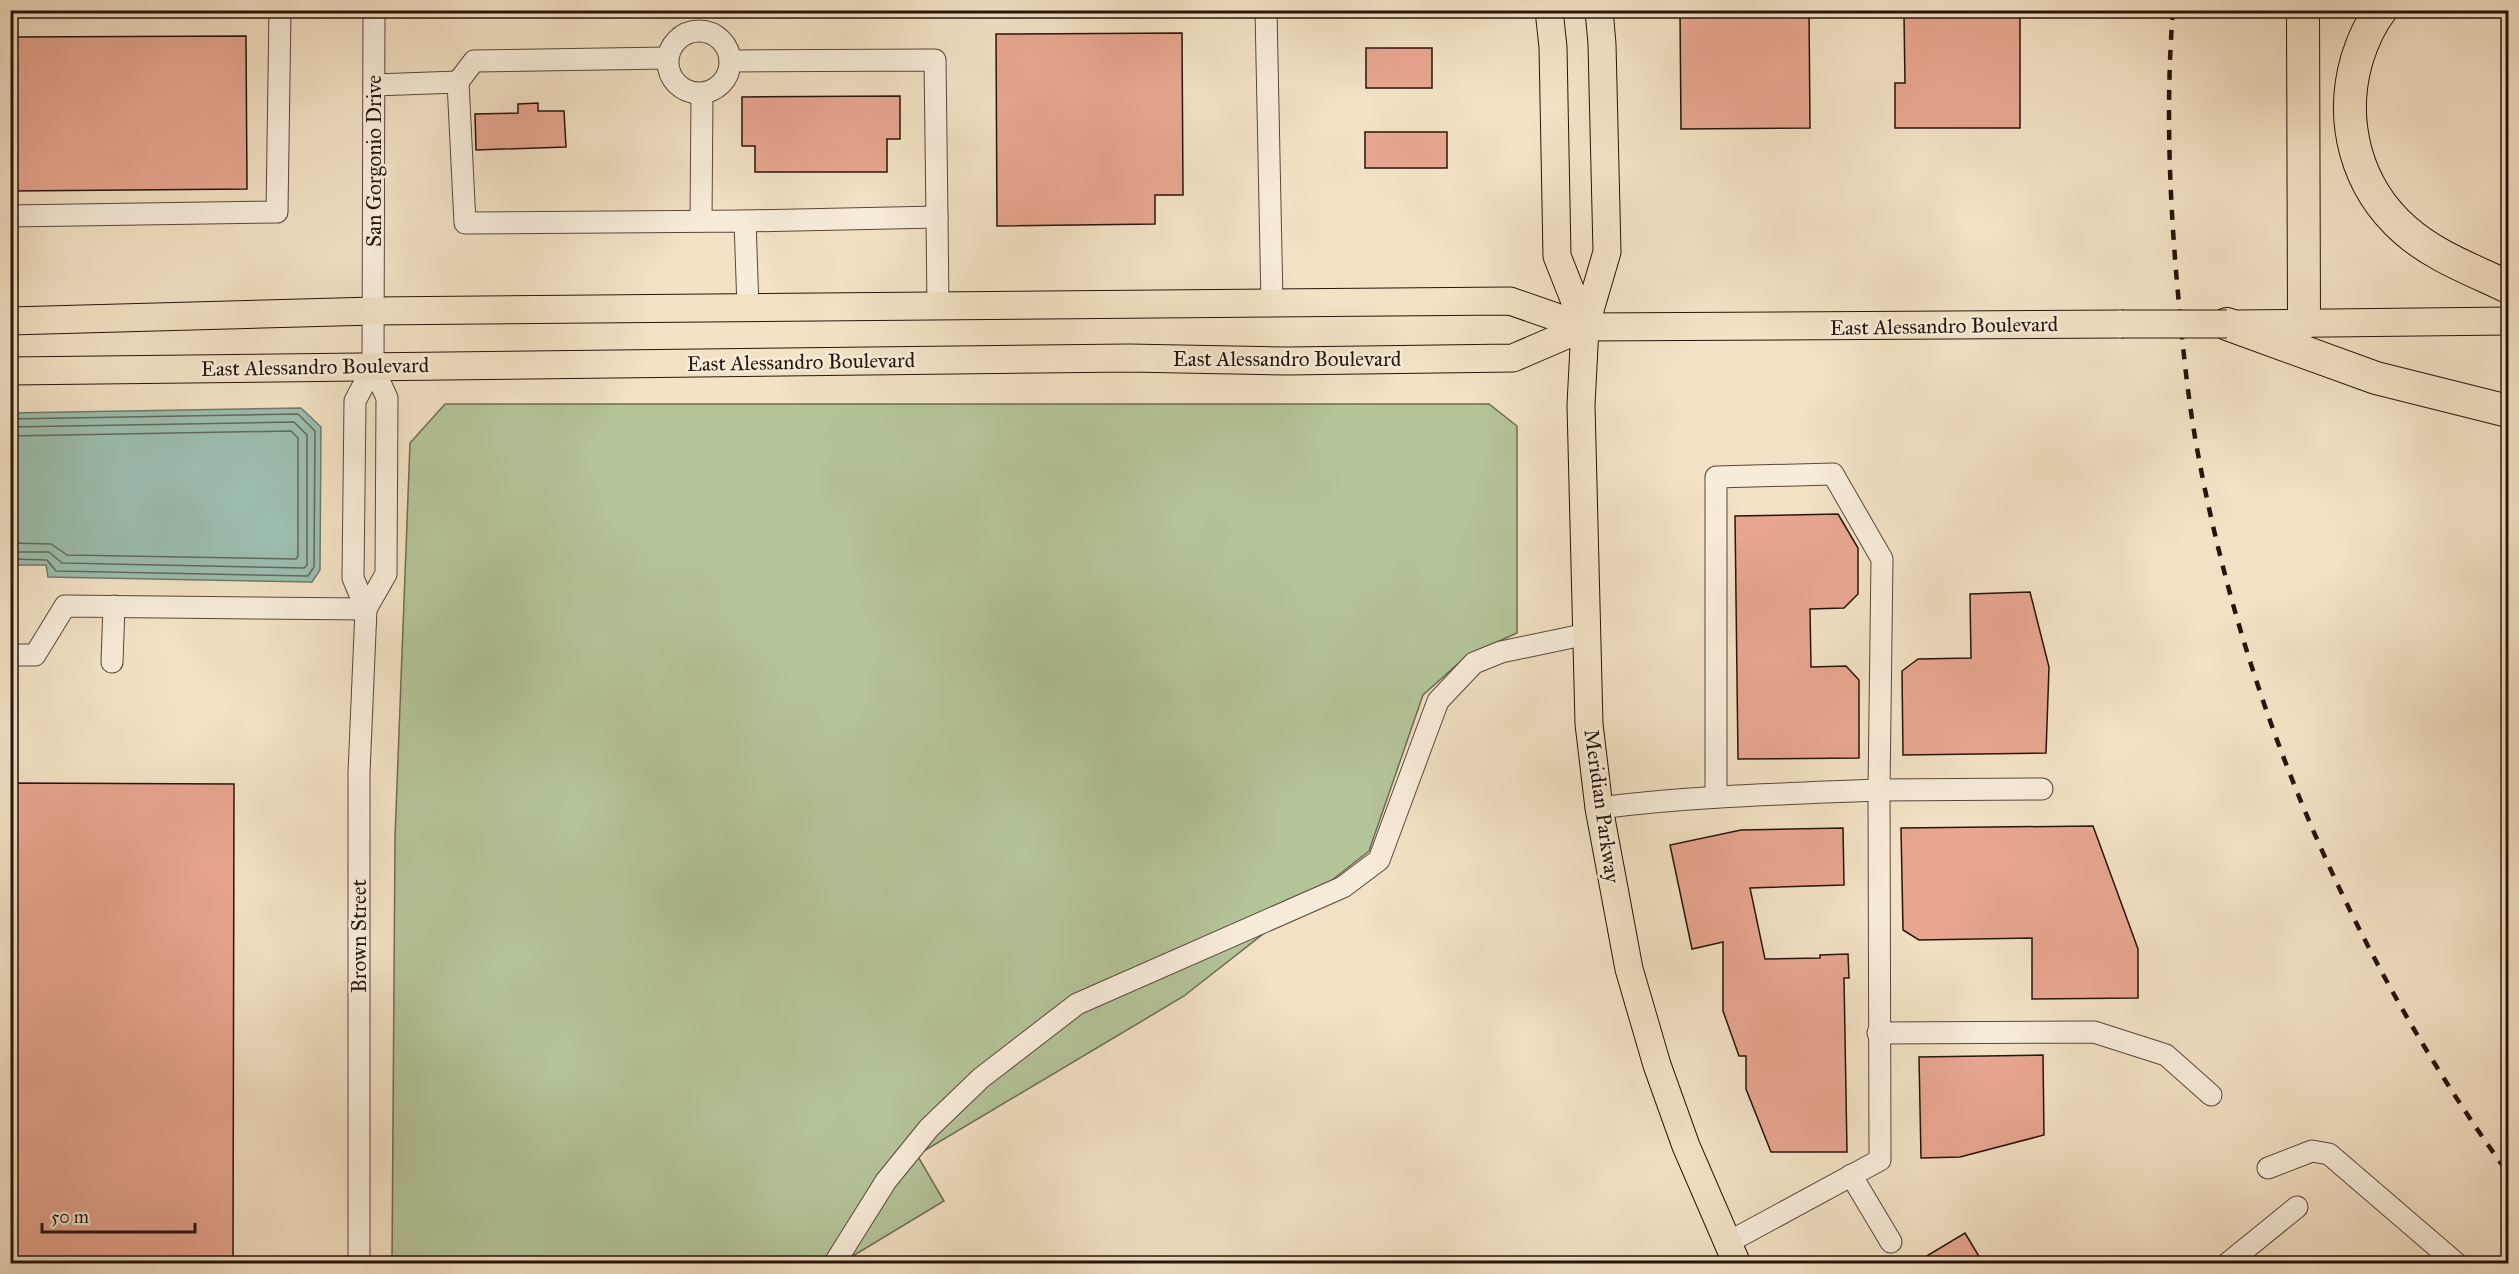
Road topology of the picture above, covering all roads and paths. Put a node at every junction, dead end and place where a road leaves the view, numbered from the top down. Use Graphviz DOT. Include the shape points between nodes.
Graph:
graph roads {
  1 [pos="280,10"];
  2 [pos="374,10"];
  3 [pos="1266,10"];
  4 [pos="1549,10"];
  5 [pos="1599,10"];
  6 [pos="2303,10"];
  7 [pos="2381,10"];
  8 [pos="667,58"];
  9 [pos="730,61"];
  10 [pos="458,82"];
  11 [pos="374,85"];
  12 [pos="702,94"];
  13 [pos="10,216"];
  14 [pos="937,217"];
  15 [pos="701,221"];
  16 [pos="745,221"];
  17 [pos="2508,287"];
  18 [pos="1272,303"];
  19 [pos="938,306"];
  20 [pos="748,308"];
  21 [pos="374,311"];
  22 [pos="10,321"];
  23 [pos="2508,321"];
  24 [pos="2304,323"];
  25 [pos="2227,324"];
  26 [pos="1585,327"];
  27 [pos="373,367"];
  28 [pos="10,372"];
  29 [pos="2508,411"];
  30 [pos="114,606"];
  31 [pos="366,609"];
  32 [pos="1587,634"];
  33 [pos="10,655"];
  34 [pos="112,662"];
  35 [pos="2042,789"];
  36 [pos="1879,790"];
  37 [pos="1716,797"];
  38 [pos="1599,808"];
  39 [pos="1878,1033"];
  40 [pos="2211,1095"];
  41 [pos="2268,1168"];
  42 [pos="1851,1175"];
  43 [pos="2297,1206"];
  44 [pos="1891,1242"];
  45 [pos="1732,1253"];
  46 [pos="359,1263"];
  47 [pos="834,1263"];
  48 [pos="2227,1263"];
  49 [pos="2457,1263"];
  1 -- 13 [label="street" via="276,212"];
  2 -- 11 [label="street, San Gorgonio Drive"];
  3 -- 18 [label="street"];
  4 -- 26 [label="main road" via="1557,256"];
  5 -- 26 [label="main road" via="1607,252"];
  6 -- 24 [label="highway"];
  7 -- 17 [label="highway" via="2361,44 2349,100 2350,130 2369,186 2385,211 2406,231 2435,252"];
  8 -- 9 [label="street" via="676,40 695,31 715,35 723,42"];
  8 -- 10 [label="street" via="474,61"];
  8 -- 12 [label="street" via="667,68 676,84"];
  9 -- 12 [label="street" via="726,79"];
  9 -- 14 [label="street" via="934,60"];
  10 -- 11 [label="street"];
  10 -- 15 [label="street" via="465,223"];
  11 -- 21 [label="street, San Gorgonio Drive"];
  12 -- 15 [label="street"];
  14 -- 16 [label="street"];
  14 -- 19 [label="street"];
  15 -- 16 [label="street"];
  16 -- 20 [label="street"];
  18 -- 19 [label="main road, East Alessandro Boulevard"];
  18 -- 26 [label="main road, East Alessandro Boulevard" via="1510,301"];
  19 -- 20 [label="main road, East Alessandro Boulevard"];
  20 -- 21 [label="main road, East Alessandro Boulevard"];
  21 -- 22 [label="main road, East Alessandro Boulevard"];
  21 -- 27 [label="street, Brown Street"];
  23 -- 24 [label="main road, East Alessandro Boulevard"];
  24 -- 25 [label="main road, East Alessandro Boulevard"];
  25 -- 26 [label="main road, East Alessandro Boulevard, bridge"];
  25 -- 29 [label="highway" via="2376,378"];
  26 -- 27 [label="main road, East Alessandro Boulevard" via="1513,358 1129,358"];
  26 -- 32 [label="main road, Meridian Parkway" via="1581,405"];
  27 -- 28 [label="main road, East Alessandro Boulevard"];
  27 -- 31 [label="street, Brown Street" via="355,400 353,578"];
  27 -- 31 [label="street, Brown Street" via="387,398 386,574"];
  30 -- 31 [label="street"];
  30 -- 33 [label="street" via="64,606 35,655"];
  30 -- 34 [label="street"];
  31 -- 46 [label="street, Brown Street" via="359,773"];
  32 -- 38 [label="main road, Meridian Parkway" via="1589,724"];
  32 -- 47 [label="street" via="1501,652 1474,663 1438,701 1379,860 1343,887 1077,1004 981,1078 929,1128 886,1181"];
  35 -- 36 [label="street"];
  36 -- 37 [label="street"];
  36 -- 37 [label="street" via="1882,559 1833,474 1716,477"];
  36 -- 39 [label="street"];
  37 -- 38 [label="street"];
  38 -- 45 [label="main road, Meridian Parkway" via="1629,969 1686,1146"];
  39 -- 40 [label="street" via="2094,1032 2166,1055"];
  39 -- 42 [label="street" via="1880,1160"];
  41 -- 49 [label="street" via="2312,1151 2329,1154"];
  42 -- 44 [label="street"];
  42 -- 45 [label="street"];
  43 -- 48 [label="street"];
}
